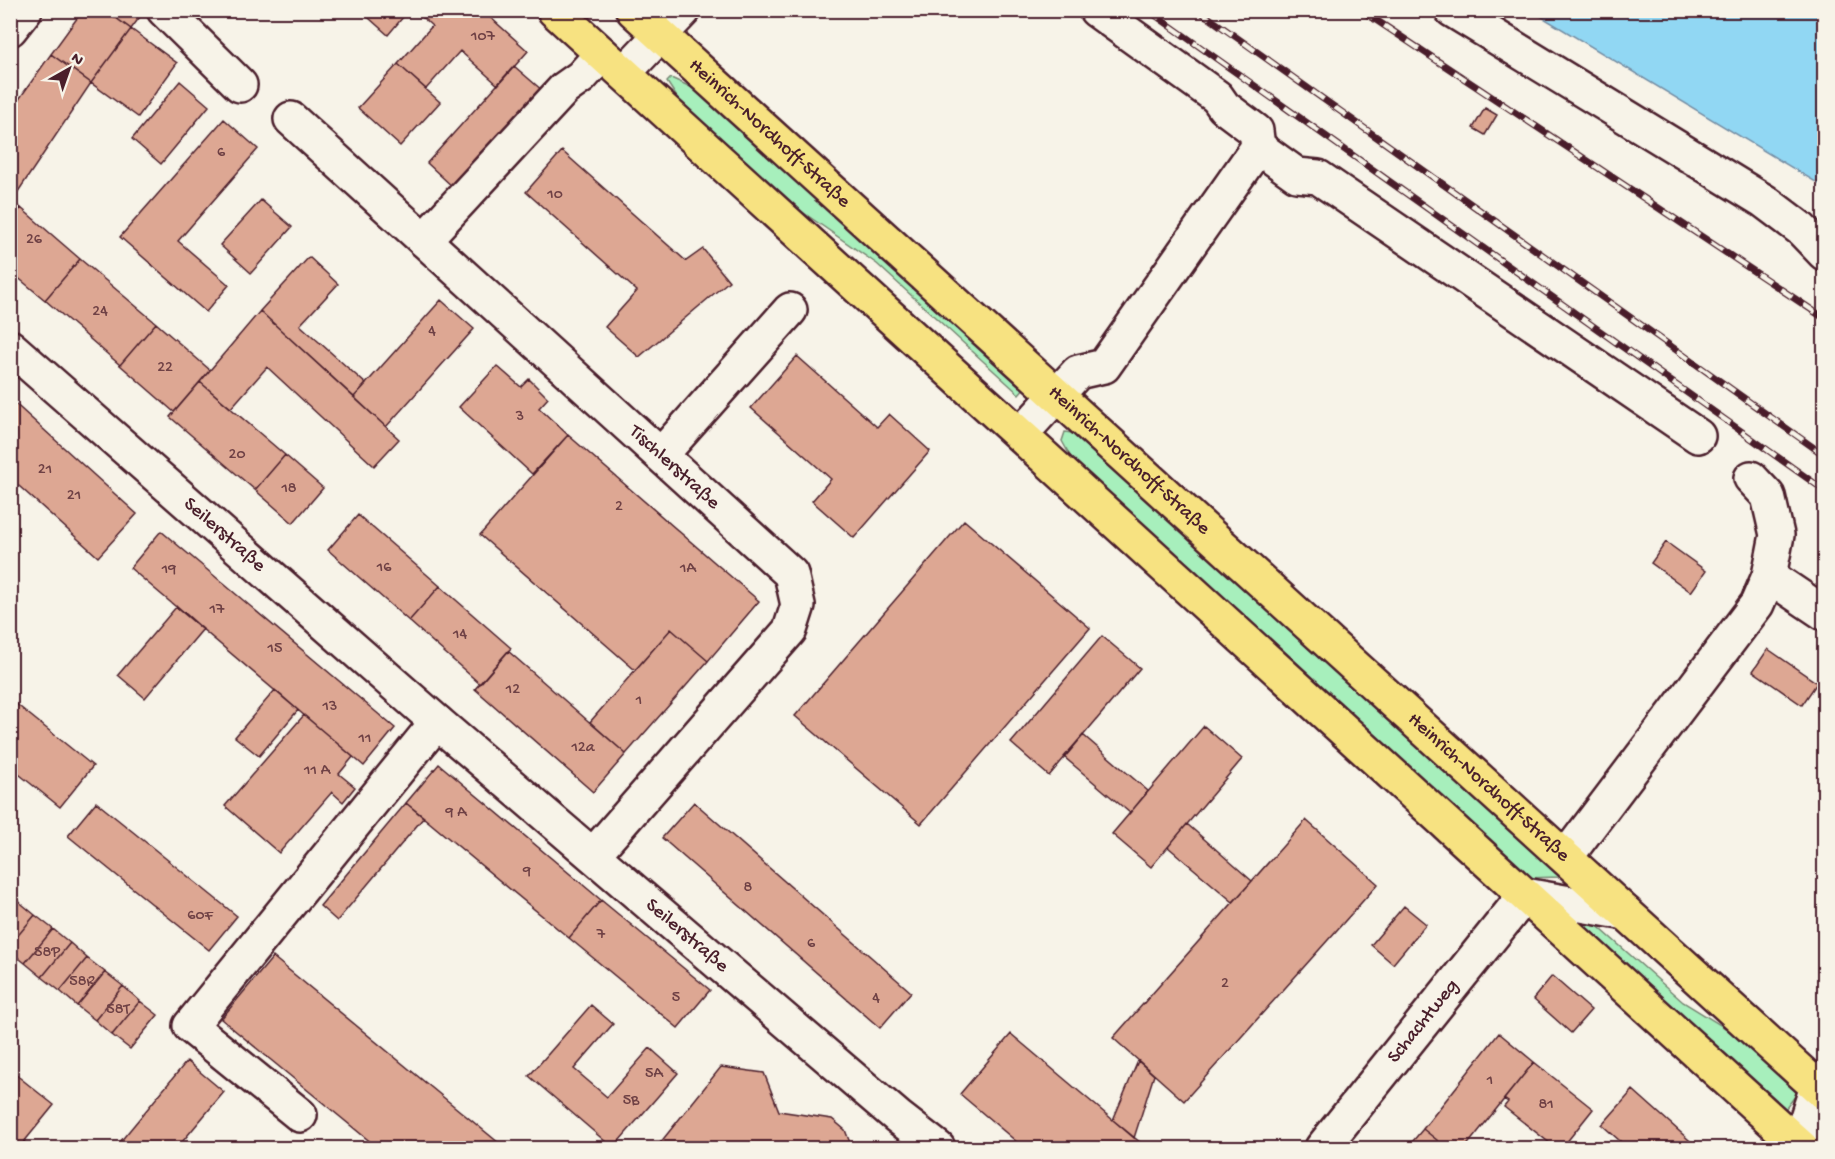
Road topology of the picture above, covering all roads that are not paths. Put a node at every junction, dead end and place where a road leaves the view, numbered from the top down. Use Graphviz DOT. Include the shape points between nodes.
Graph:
graph roads {
  1 [pos="25,10"];
  2 [pos="164,10"];
  3 [pos="554,10"];
  4 [pos="633,10"];
  5 [pos="684,10"];
  6 [pos="1096,10"];
  7 [pos="1452,10"];
  8 [pos="10,28"];
  9 [pos="660,35"];
  10 [pos="613,64"];
  11 [pos="240,85"];
  12 [pos="291,119"];
  13 [pos="1258,147"];
  14 [pos="424,240"];
  15 [pos="1824,253"];
  16 [pos="790,310"];
  17 [pos="10,347"];
  18 [pos="1055,395"];
  19 [pos="1021,434"];
  20 [pos="1698,436"];
  21 [pos="661,455"];
  22 [pos="1751,478"];
  23 [pos="1769,576"];
  24 [pos="1824,613"];
  25 [pos="437,722"];
  26 [pos="593,855"];
  27 [pos="1566,857"];
  28 [pos="1525,895"];
  29 [pos="1626,913"];
  30 [pos="1822,1086"];
  31 [pos="300,1115"];
  32 [pos="924,1144"];
  33 [pos="1800,1147"];
  34 [pos="1322,1149"];
  1 -- 8 [label="street"];
  2 -- 11 [label="street"];
  3 -- 10 [label="main road"];
  4 -- 9 [label="main road, Heinrich-Nordhoff-Straße"];
  5 -- 9 [label="street"];
  6 -- 13 [label="street" via="1217,97 1224,107 1256,130"];
  7 -- 15 [label="street" via="1764,201 1801,229"];
  9 -- 10 [label="street"];
  9 -- 18 [label="main road, Heinrich-Nordhoff-Straße"];
  10 -- 14 [label="street" via="564,89"];
  10 -- 19 [label="main road"];
  12 -- 14 [label="street, Tischlerstraße"];
  13 -- 18 [label="street" via="1104,366 1078,372"];
  13 -- 20 [label="street" via="1297,175 1318,177"];
  14 -- 21 [label="street, Tischlerstraße"];
  16 -- 21 [label="street"];
  17 -- 25 [label="street, Seilerstraße"];
  18 -- 19 [label="street"];
  18 -- 27 [label="main road, Heinrich-Nordhoff-Straße"];
  19 -- 28 [label="main road"];
  21 -- 26 [label="street, Tischlerstraße" via="791,574 798,605 790,630"];
  22 -- 23 [label="street" via="1768,496 1777,535"];
  23 -- 24 [label="street"];
  23 -- 27 [label="street" via="1757,604"];
  25 -- 26 [label="street, Seilerstraße"];
  25 -- 31 [label="street" via="190,1026"];
  26 -- 32 [label="street, Seilerstraße"];
  27 -- 29 [label="main road, Heinrich-Nordhoff-Straße"];
  28 -- 29 [label="street"];
  28 -- 33 [label="main road"];
  28 -- 34 [label="street, Schachtweg"];
  29 -- 30 [label="main road, Heinrich-Nordhoff-Straße"];
  30 -- 33 [label="street"];
}
